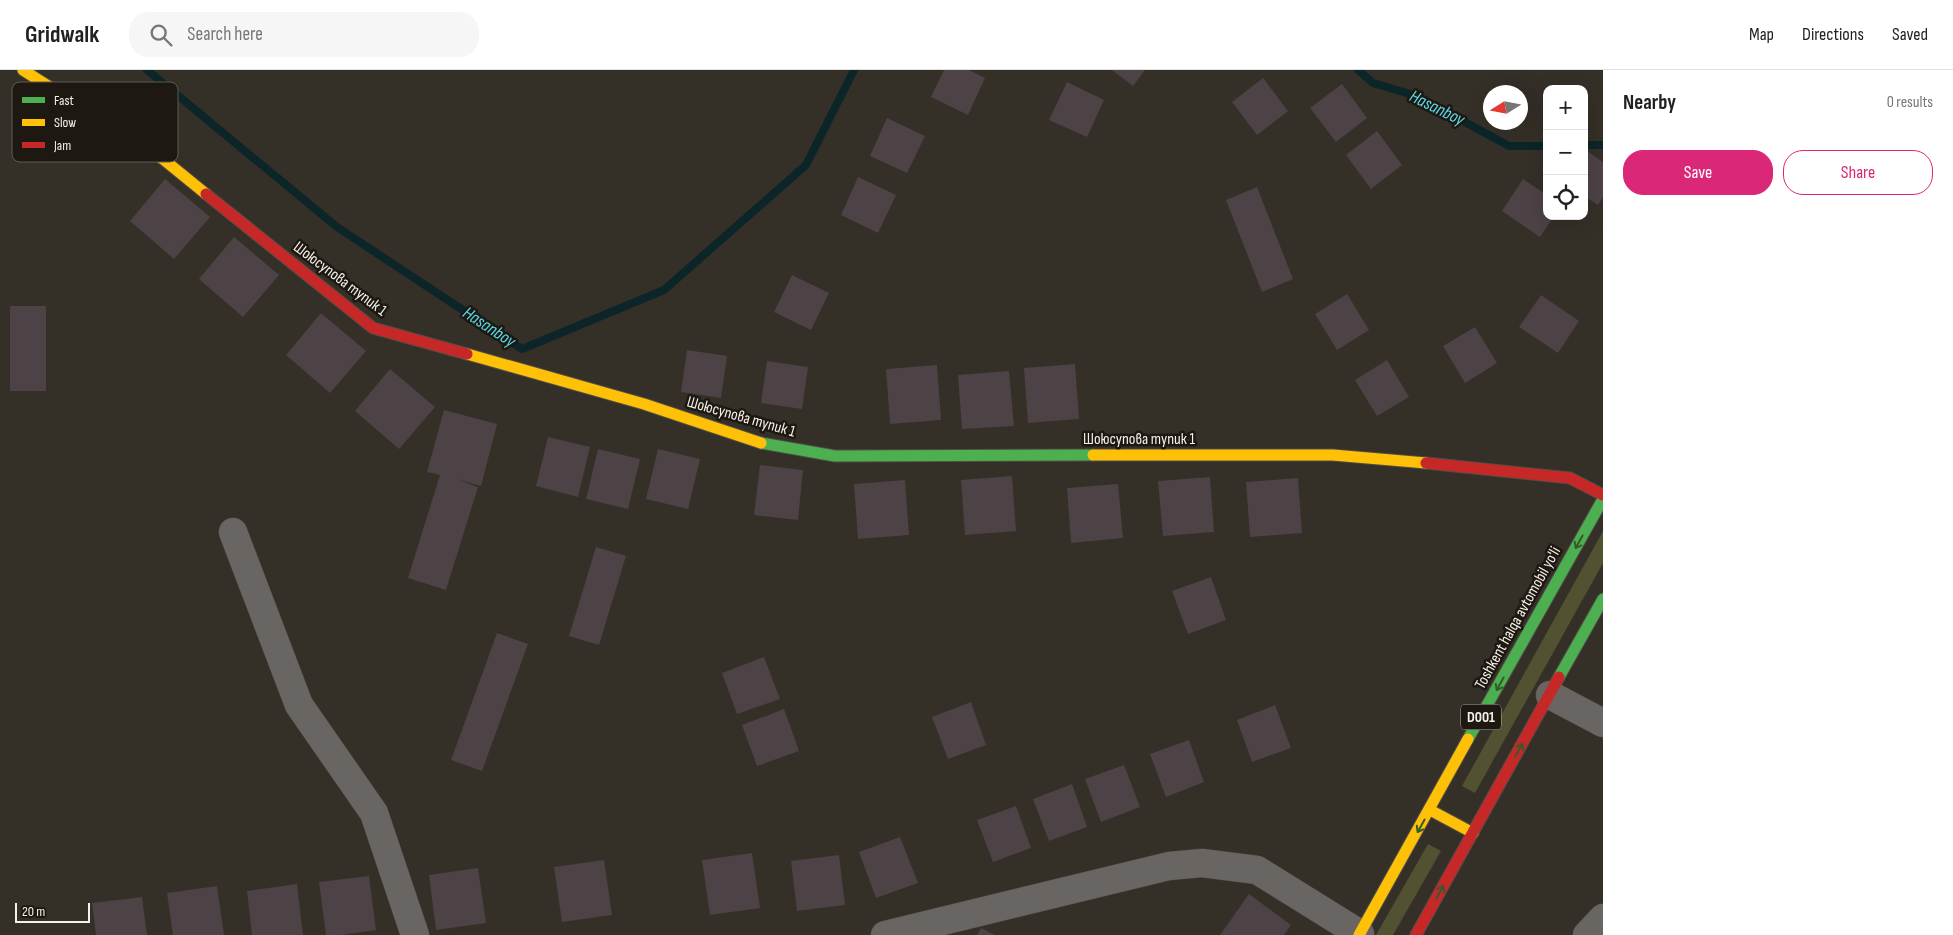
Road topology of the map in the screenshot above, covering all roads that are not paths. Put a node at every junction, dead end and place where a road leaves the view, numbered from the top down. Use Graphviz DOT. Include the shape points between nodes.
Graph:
graph roads {
  1 [pos="23,70"];
  2 [pos="42,82"];
  3 [pos="167,162"];
  4 [pos="1603,494"];
  5 [pos="1603,499"];
  6 [pos="233,532"];
  7 [pos="1603,599"];
  8 [pos="1550,695"];
  9 [pos="1603,723"];
  10 [pos="1430,810"];
  11 [pos="1473,832"];
  12 [pos="1603,918"];
  13 [pos="1360,934"];
  14 [pos="415,935"];
  15 [pos="885,935"];
  16 [pos="1416,935"];
  17 [pos="1587,935"];
  1 -- 2 [label="main road, Шоюсупова тупик 1"];
  3 -- 4 [label="main road, Шоюсупова тупик 1" via="373,328 644,404 768,445 835,456 1333,455 1570,478"];
  5 -- 10 [label="main road, Toshkent halqa avtomobil yo'li / D001, one-way"];
  6 -- 14 [label="street" via="299,705 374,813"];
  7 -- 8 [label="main road"];
  8 -- 9 [label="street"];
  11 -- 8 [label="main road, one-way"];
  10 -- 11 [label="main road"];
  10 -- 13 [label="main road, Toshkent halqa avtomobil yo'li / D001, one-way"];
  16 -- 11 [label="main road, one-way"];
  12 -- 17 [label="street"];
  13 -- 15 [label="street" via="1257,870 1202,863 1169,866"];
}
